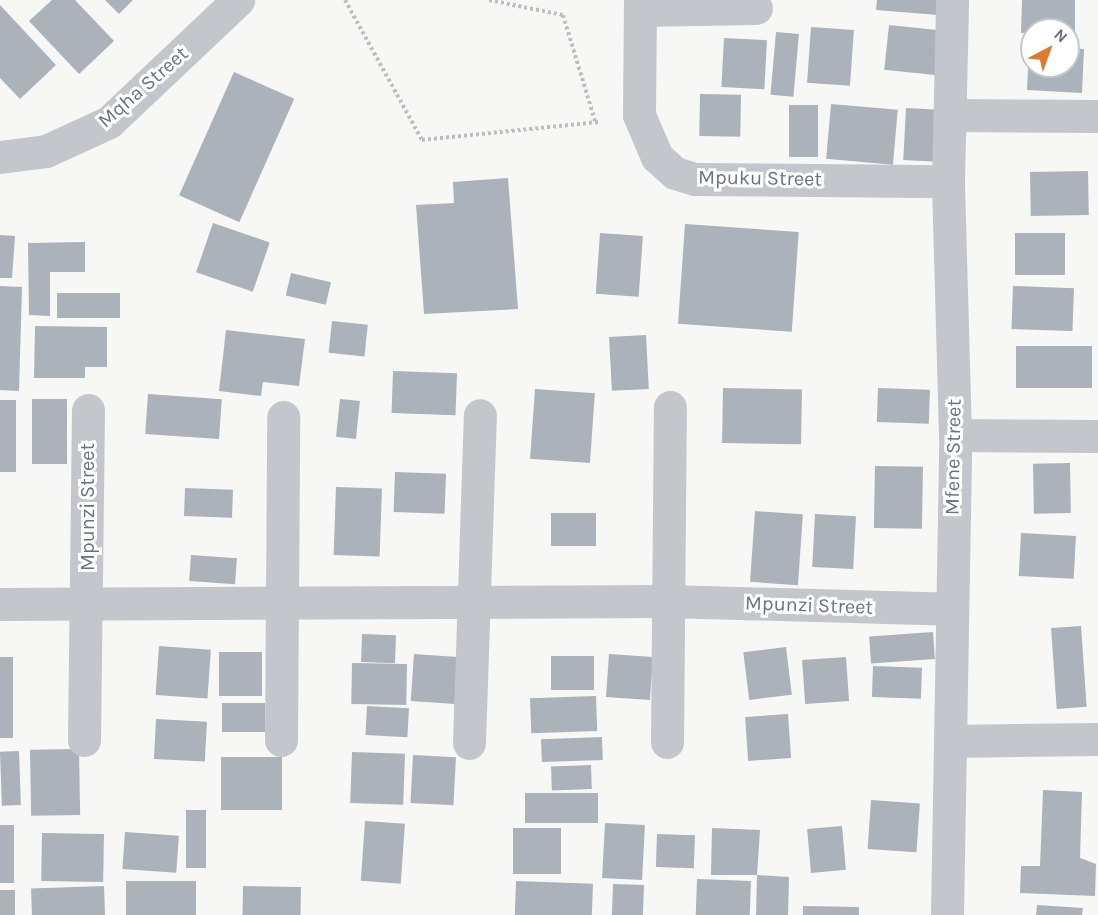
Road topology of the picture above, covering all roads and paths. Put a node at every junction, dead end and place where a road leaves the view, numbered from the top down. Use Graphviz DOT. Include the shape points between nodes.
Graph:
graph roads {
  1 [pos="238,0"];
  2 [pos="345,0"];
  3 [pos="489,0"];
  4 [pos="952,0"];
  5 [pos="640,5"];
  6 [pos="756,8"];
  7 [pos="953,115"];
  8 [pos="1098,116"];
  9 [pos="0,157"];
  10 [pos="948,181"];
  11 [pos="670,407"];
  12 [pos="88,410"];
  13 [pos="480,415"];
  14 [pos="283,417"];
  15 [pos="955,435"];
  16 [pos="1098,436"];
  17 [pos="668,601"];
  18 [pos="279,603"];
  19 [pos="478,603"];
  20 [pos="0,604"];
  21 [pos="86,604"];
  22 [pos="949,609"];
  23 [pos="1098,739"];
  24 [pos="84,740"];
  25 [pos="280,740"];
  26 [pos="950,741"];
  27 [pos="667,742"];
  28 [pos="469,743"];
  29 [pos="946,915"];
  1 -- 9 [label="street, Mqha Street" via="109,122 46,152"];
  2 -- 3 [label="path" via="422,140 595,121 563,15"];
  4 -- 7 [label="street, Mfene Street"];
  5 -- 6 [label="street, Mpuku Street"];
  5 -- 10 [label="street, Mpuku Street" via="639,115 657,157 675,173 695,179"];
  7 -- 8 [label="street"];
  7 -- 10 [label="street, Mfene Street"];
  10 -- 15 [label="street, Mfene Street"];
  11 -- 17 [label="street"];
  12 -- 21 [label="street, Mpunzi Street"];
  13 -- 19 [label="street"];
  14 -- 18 [label="street"];
  15 -- 16 [label="street"];
  15 -- 22 [label="street, Mfene Street"];
  17 -- 19 [label="street, Mpunzi Street"];
  17 -- 22 [label="street, Mpunzi Street"];
  17 -- 27 [label="street"];
  18 -- 19 [label="street, Mpunzi Street"];
  18 -- 21 [label="street, Mpunzi Street"];
  18 -- 25 [label="street"];
  19 -- 28 [label="street"];
  20 -- 21 [label="street, Mpunzi Street"];
  21 -- 24 [label="street, Mpunzi Street"];
  22 -- 26 [label="street, Mfene Street"];
  23 -- 26 [label="street"];
  26 -- 29 [label="street, Mfene Street"];
}
